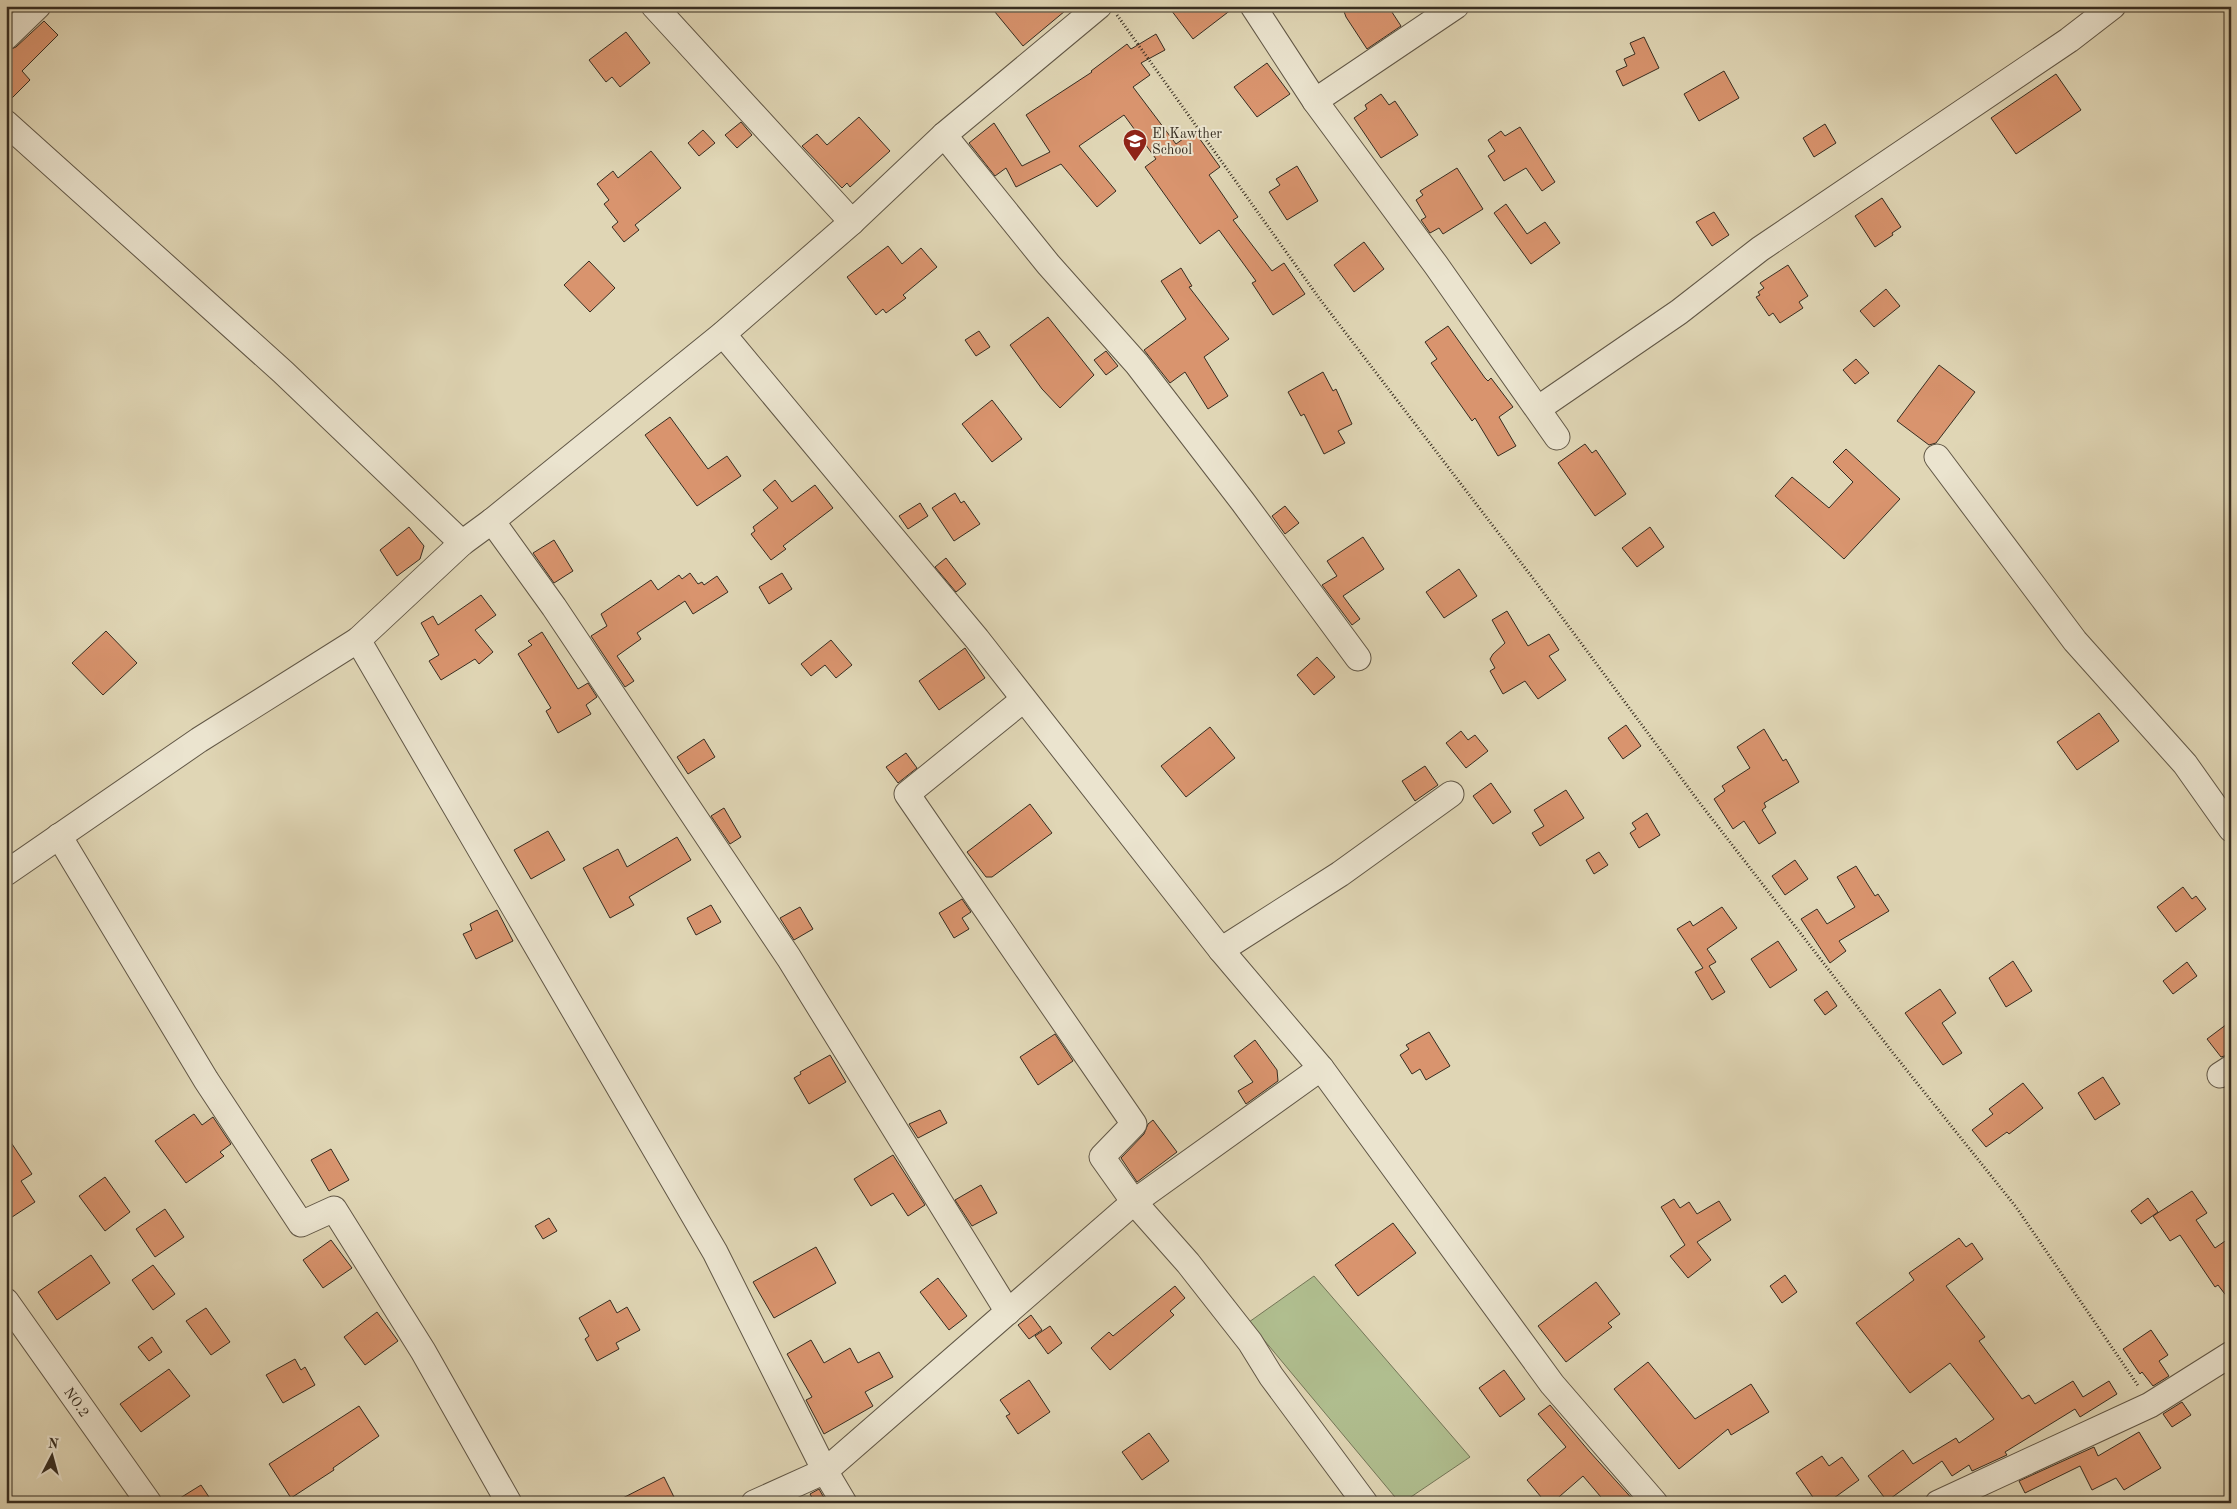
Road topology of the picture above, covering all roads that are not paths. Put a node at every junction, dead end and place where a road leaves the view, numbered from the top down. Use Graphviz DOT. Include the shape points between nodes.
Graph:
graph roads {
  1 [pos="38,6"];
  2 [pos="654,6"];
  3 [pos="1253,6"];
  4 [pos="1456,6"];
  5 [pos="2113,6"];
  6 [pos="1108,10"];
  7 [pos="6,37"];
  8 [pos="1315,102"];
  9 [pos="6,123"];
  10 [pos="944,135"];
  11 [pos="852,222"];
  12 [pos="723,334"];
  13 [pos="1539,408"];
  14 [pos="1558,437"];
  15 [pos="1937,457"];
  16 [pos="492,521"];
  17 [pos="462,543"];
  18 [pos="358,640"];
  19 [pos="1358,658"];
  20 [pos="1023,700"];
  21 [pos="1451,794"];
  22 [pos="2231,829"];
  23 [pos="59,836"];
  24 [pos="6,873"];
  25 [pos="1221,950"];
  26 [pos="1321,1068"];
  27 [pos="1134,1202"];
  28 [pos="6,1301"];
  29 [pos="1008,1312"];
  30 [pos="2231,1354"];
  31 [pos="825,1471"];
  32 [pos="148,1503"];
  33 [pos="509,1503"];
  34 [pos="754,1503"];
  35 [pos="844,1503"];
  36 [pos="1365,1503"];
  37 [pos="1655,1503"];
  38 [pos="1938,1503"];
  1 -- 7 [label="street"];
  2 -- 11 [label="street"];
  3 -- 8 [label="street"];
  4 -- 8 [label="street"];
  5 -- 13 [label="street" via="2069,40 1760,250 1680,312"];
  6 -- 10 [label="street"];
  8 -- 13 [label="street"];
  9 -- 17 [label="street" via="283,372"];
  10 -- 11 [label="street"];
  10 -- 19 [label="street" via="1048,264 1137,364"];
  11 -- 12 [label="street"];
  12 -- 16 [label="street"];
  12 -- 20 [label="street" via="977,639"];
  13 -- 14 [label="street"];
  15 -- 22 [label="street" via="2075,641 2185,764"];
  16 -- 17 [label="street"];
  16 -- 29 [label="street" via="554,607 789,958"];
  17 -- 18 [label="street"];
  18 -- 23 [label="street" via="199,740"];
  18 -- 31 [label="street" via="715,1252"];
  20 -- 25 [label="street"];
  20 -- 27 [label="street" via="907,794 1134,1124 1102,1157"];
  21 -- 25 [label="street" via="1340,874"];
  23 -- 24 [label="street"];
  23 -- 33 [label="street" via="206,1080 301,1224 334,1209 423,1351"];
  25 -- 26 [label="street"];
  26 -- 27 [label="street"];
  26 -- 37 [label="street" via="1552,1384"];
  27 -- 29 [label="street"];
  27 -- 36 [label="street" via="1188,1263 1250,1342 1271,1376"];
  28 -- 32 [label="street, NO.2"];
  29 -- 31 [label="street"];
  30 -- 38 [label="street" via="2150,1404"];
  31 -- 34 [label="street"];
  31 -- 35 [label="street"];
}
